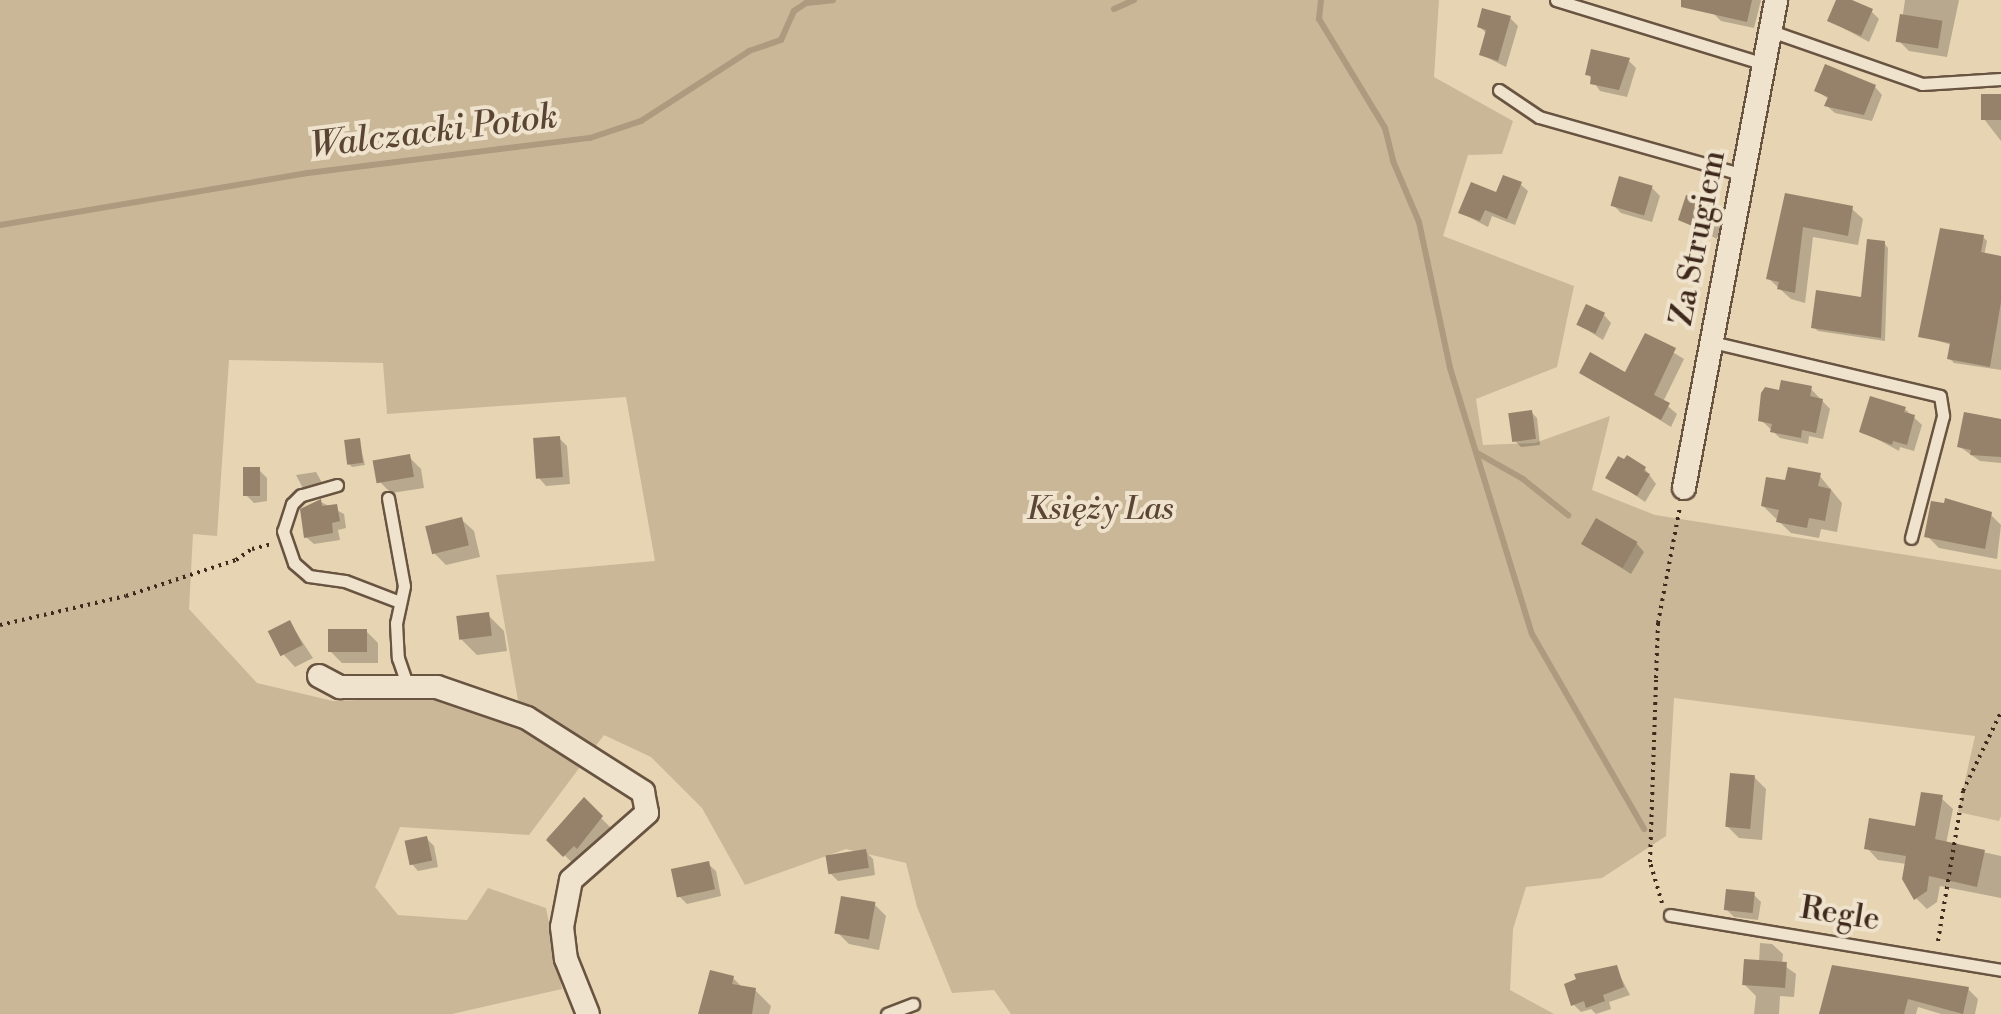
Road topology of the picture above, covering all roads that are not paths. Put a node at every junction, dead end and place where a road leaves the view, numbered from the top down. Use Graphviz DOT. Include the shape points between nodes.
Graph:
graph roads {
  1 [pos="1556,0"];
  2 [pos="1776,0"];
  3 [pos="1771,31"];
  4 [pos="1764,64"];
  5 [pos="2001,79"];
  6 [pos="1500,90"];
  7 [pos="1744,175"];
  8 [pos="1712,342"];
  9 [pos="337,485"];
  10 [pos="1684,488"];
  11 [pos="388,498"];
  12 [pos="1911,538"];
  13 [pos="400,602"];
  14 [pos="319,676"];
  15 [pos="408,686"];
  16 [pos="1670,915"];
  17 [pos="2001,970"];
  18 [pos="913,1004"];
  19 [pos="588,1014"];
  20 [pos="887,1014"];
  1 -- 4 [label="lane"];
  2 -- 3 [label="street, Za Strugiem"];
  3 -- 4 [label="street, Za Strugiem"];
  3 -- 5 [label="lane" via="1922,84"];
  4 -- 7 [label="street, Za Strugiem"];
  6 -- 7 [label="lane" via="1538,117"];
  7 -- 8 [label="street, Za Strugiem"];
  8 -- 10 [label="street, Za Strugiem"];
  8 -- 12 [label="lane" via="1940,396 1943,416"];
  9 -- 13 [label="lane" via="292,504 283,531 294,562 309,576 345,581"];
  11 -- 13 [label="lane" via="404,586"];
  13 -- 15 [label="lane" via="398,658"];
  14 -- 15 [label="street" via="340,688"];
  15 -- 19 [label="street" via="437,687 528,718 642,792 648,813 570,880 562,926 566,959"];
  16 -- 17 [label="lane, Regle"];
  18 -- 20 [label="lane"];
}
